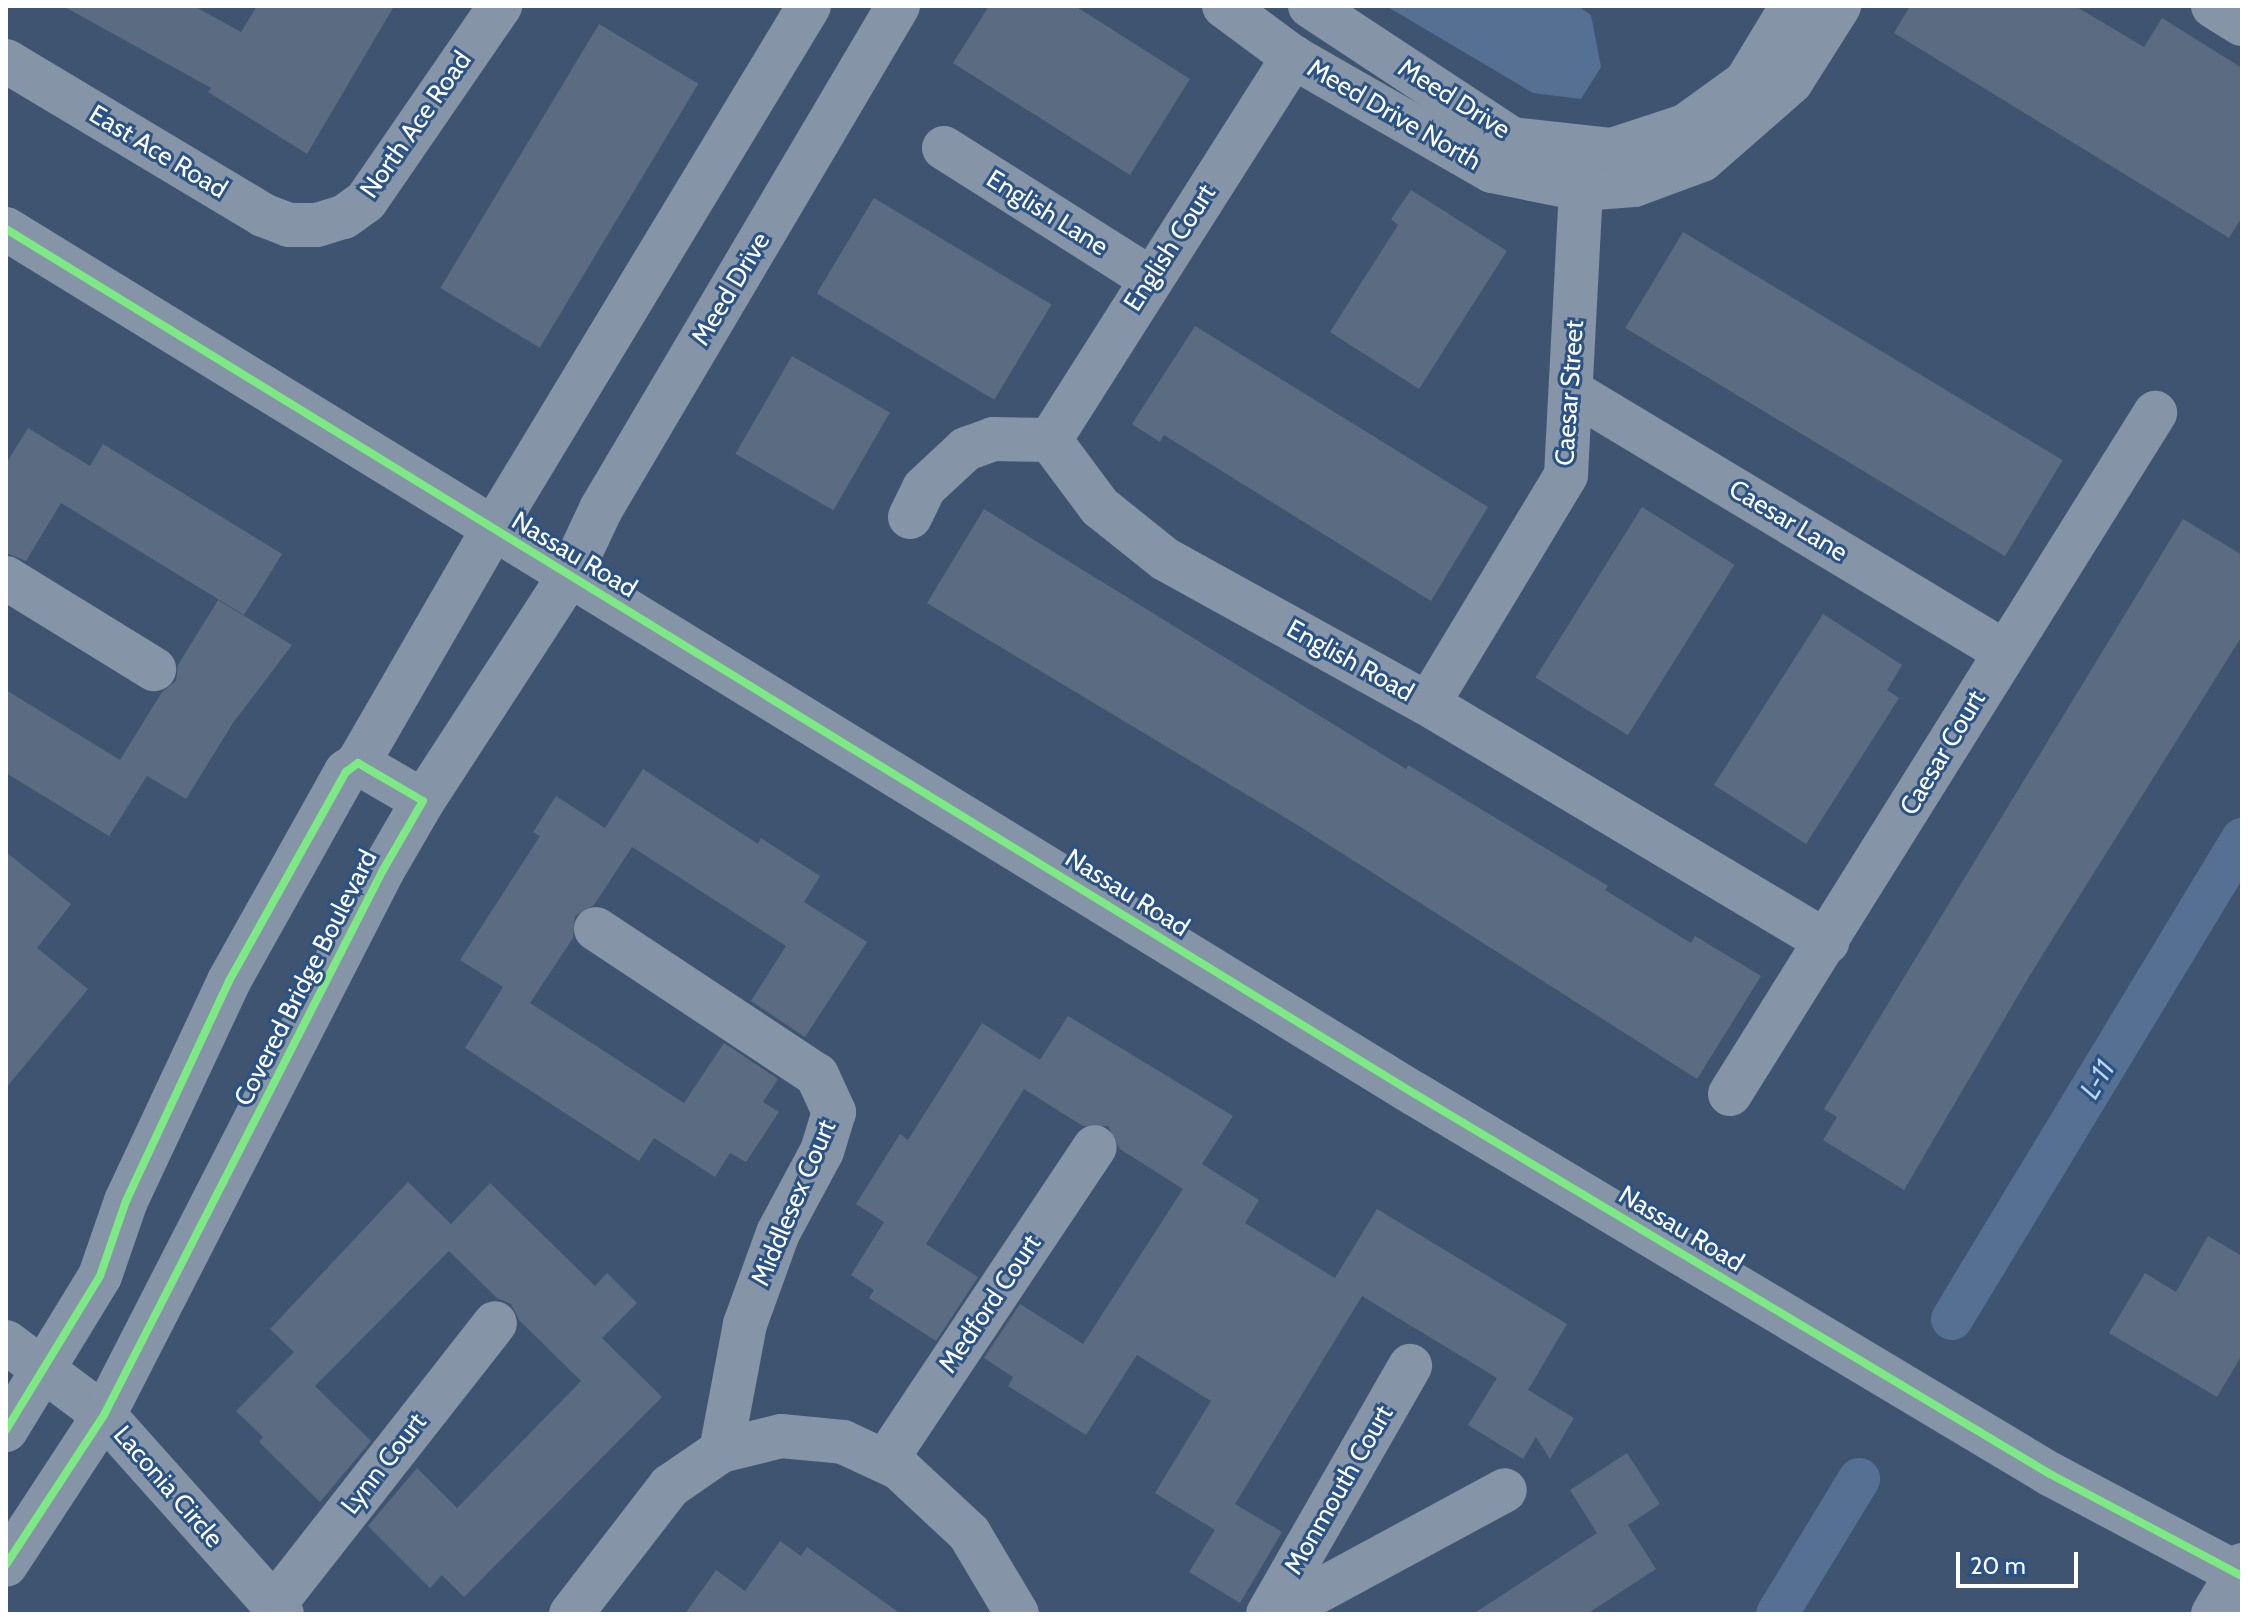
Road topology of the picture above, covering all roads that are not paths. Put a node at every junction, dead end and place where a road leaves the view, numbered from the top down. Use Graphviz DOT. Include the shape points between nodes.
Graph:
graph roads {
  1 [pos="500,6"];
  2 [pos="809,6"];
  3 [pos="898,6"];
  4 [pos="1224,6"];
  5 [pos="1310,6"];
  6 [pos="1792,6"];
  7 [pos="1839,6"];
  8 [pos="2213,6"];
  9 [pos="2242,24"];
  10 [pos="1293,57"];
  11 [pos="6,61"];
  12 [pos="944,148"];
  13 [pos="1581,189"];
  14 [pos="317,225"];
  15 [pos="6,229"];
  16 [pos="1150,278"];
  17 [pos="1571,391"];
  18 [pos="2155,413"];
  19 [pos="1050,440"];
  20 [pos="910,517"];
  21 [pos="493,529"];
  22 [pos="570,575"];
  23 [pos="6,578"];
  24 [pos="2005,652"];
  25 [pos="154,669"];
  26 [pos="1428,704"];
  27 [pos="358,763"];
  28 [pos="423,801"];
  29 [pos="596,929"];
  30 [pos="1827,942"];
  31 [pos="1730,1094"];
  32 [pos="1095,1147"];
  33 [pos="495,1323"];
  34 [pos="6,1342"];
  35 [pos="1410,1366"];
  36 [pos="45,1370"];
  37 [pos="104,1415"];
  38 [pos="6,1430"];
  39 [pos="721,1451"];
  40 [pos="886,1460"];
  41 [pos="1505,1490"];
  42 [pos="6,1565"];
  43 [pos="2240,1572"];
  44 [pos="278,1610"];
  45 [pos="571,1614"];
  46 [pos="1017,1614"];
  47 [pos="1268,1614"];
  48 [pos="1276,1614"];
  49 [pos="2213,1614"];
  1 -- 14 [label="street, North Ace Road" via="366,201 344,217"];
  2 -- 21 [label="street"];
  3 -- 22 [label="street, Meed Drive" via="601,509"];
  4 -- 10 [label="street, Meed Drive North"];
  5 -- 6 [label="street, Meed Drive" via="1512,139 1612,150 1685,126 1746,82"];
  7 -- 13 [label="street" via="1791,82 1702,160 1634,185"];
  8 -- 9 [label="street"];
  10 -- 13 [label="street, Meed Drive North" via="1492,171"];
  10 -- 16 [label="street, English Court"];
  11 -- 14 [label="street, East Ace Road" via="263,215 289,225"];
  12 -- 16 [label="street, English Lane"];
  13 -- 17 [label="street, Caesar Street"];
  15 -- 21 [label="street, Nassau Road"];
  16 -- 19 [label="street, English Court"];
  17 -- 24 [label="street, Caesar Lane"];
  17 -- 26 [label="street, Caesar Street" via="1566,475"];
  18 -- 24 [label="street, Caesar Court"];
  19 -- 20 [label="street" via="993,439 966,449 924,488"];
  19 -- 26 [label="street, English Road" via="1100,507 1141,543"];
  21 -- 22 [label="street, Nassau Road"];
  21 -- 27 [label="street"];
  22 -- 28 [label="street, Meed Drive"];
  22 -- 43 [label="street, Nassau Road" via="2050,1474"];
  23 -- 25 [label="street"];
  24 -- 30 [label="street, Caesar Court"];
  26 -- 30 [label="street, English Road"];
  27 -- 28 [label="street"];
  27 -- 36 [label="street" via="346,772 229,981 126,1201 100,1276"];
  28 -- 37 [label="street, Covered Bridge Boulevard"];
  29 -- 39 [label="street, Middlesex Court" via="817,1075 834,1112 822,1151 778,1233 745,1324"];
  30 -- 31 [label="street, Caesar Court"];
  32 -- 40 [label="street, Medford Court"];
  33 -- 44 [label="street, Lynn Court"];
  34 -- 36 [label="street, Laconia Circle"];
  35 -- 47 [label="street, Monmouth Court"];
  36 -- 37 [label="street, Laconia Circle"];
  36 -- 38 [label="street"];
  37 -- 42 [label="street, Covered Bridge Boulevard"];
  37 -- 44 [label="street, Laconia Circle"];
  39 -- 40 [label="street" via="781,1436 813,1436"];
  39 -- 45 [label="street" via="670,1486"];
  40 -- 46 [label="street" via="969,1533"];
  41 -- 48 [label="street"];
  43 -- 49 [label="street"];
}
